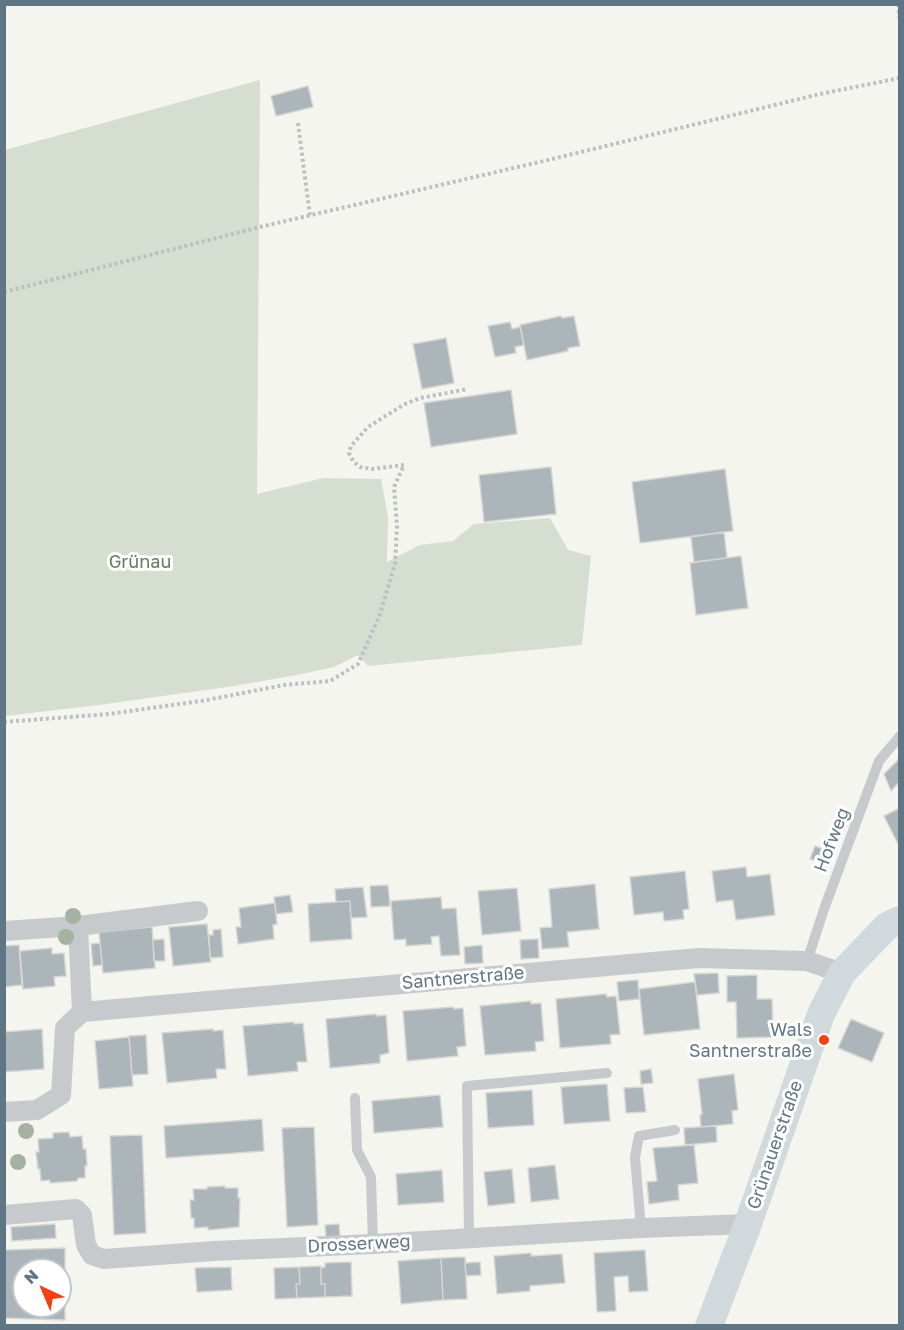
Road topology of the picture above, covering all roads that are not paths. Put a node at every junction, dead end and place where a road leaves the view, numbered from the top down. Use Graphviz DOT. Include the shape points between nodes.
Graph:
graph roads {
  1 [pos="900,736"];
  2 [pos="198,911"];
  3 [pos="900,920"];
  4 [pos="78,926"];
  5 [pos="4,931"];
  6 [pos="807,961"];
  7 [pos="842,974"];
  8 [pos="82,1012"];
  9 [pos="608,1073"];
  10 [pos="355,1098"];
  11 [pos="4,1112"];
  12 [pos="675,1130"];
  13 [pos="4,1215"];
  14 [pos="748,1224"];
  15 [pos="641,1228"];
  16 [pos="469,1238"];
  17 [pos="373,1244"];
  18 [pos="709,1326"];
  1 -- 6 [label="lane, Hofweg" via="879,761"];
  2 -- 4 [label="street"];
  3 -- 7 [label="street, Grünauerstraße" via="887,926"];
  4 -- 5 [label="street"];
  4 -- 8 [label="street"];
  6 -- 7 [label="street, Santnerstraße"];
  6 -- 8 [label="street, Santnerstraße" via="699,958"];
  7 -- 14 [label="street, Grünauerstraße" via="821,1014"];
  8 -- 11 [label="street" via="65,1028 61,1095 37,1110"];
  9 -- 16 [label="lane" via="467,1086"];
  10 -- 17 [label="lane" via="357,1150 371,1177"];
  12 -- 15 [label="lane" via="639,1136 634,1157"];
  13 -- 17 [label="street, Drosserweg" via="75,1209 82,1215 86,1245 92,1255 104,1259"];
  14 -- 15 [label="street, Drosserweg"];
  14 -- 18 [label="street, Grünauerstraße"];
  15 -- 16 [label="street, Drosserweg"];
  16 -- 17 [label="street, Drosserweg"];
}
